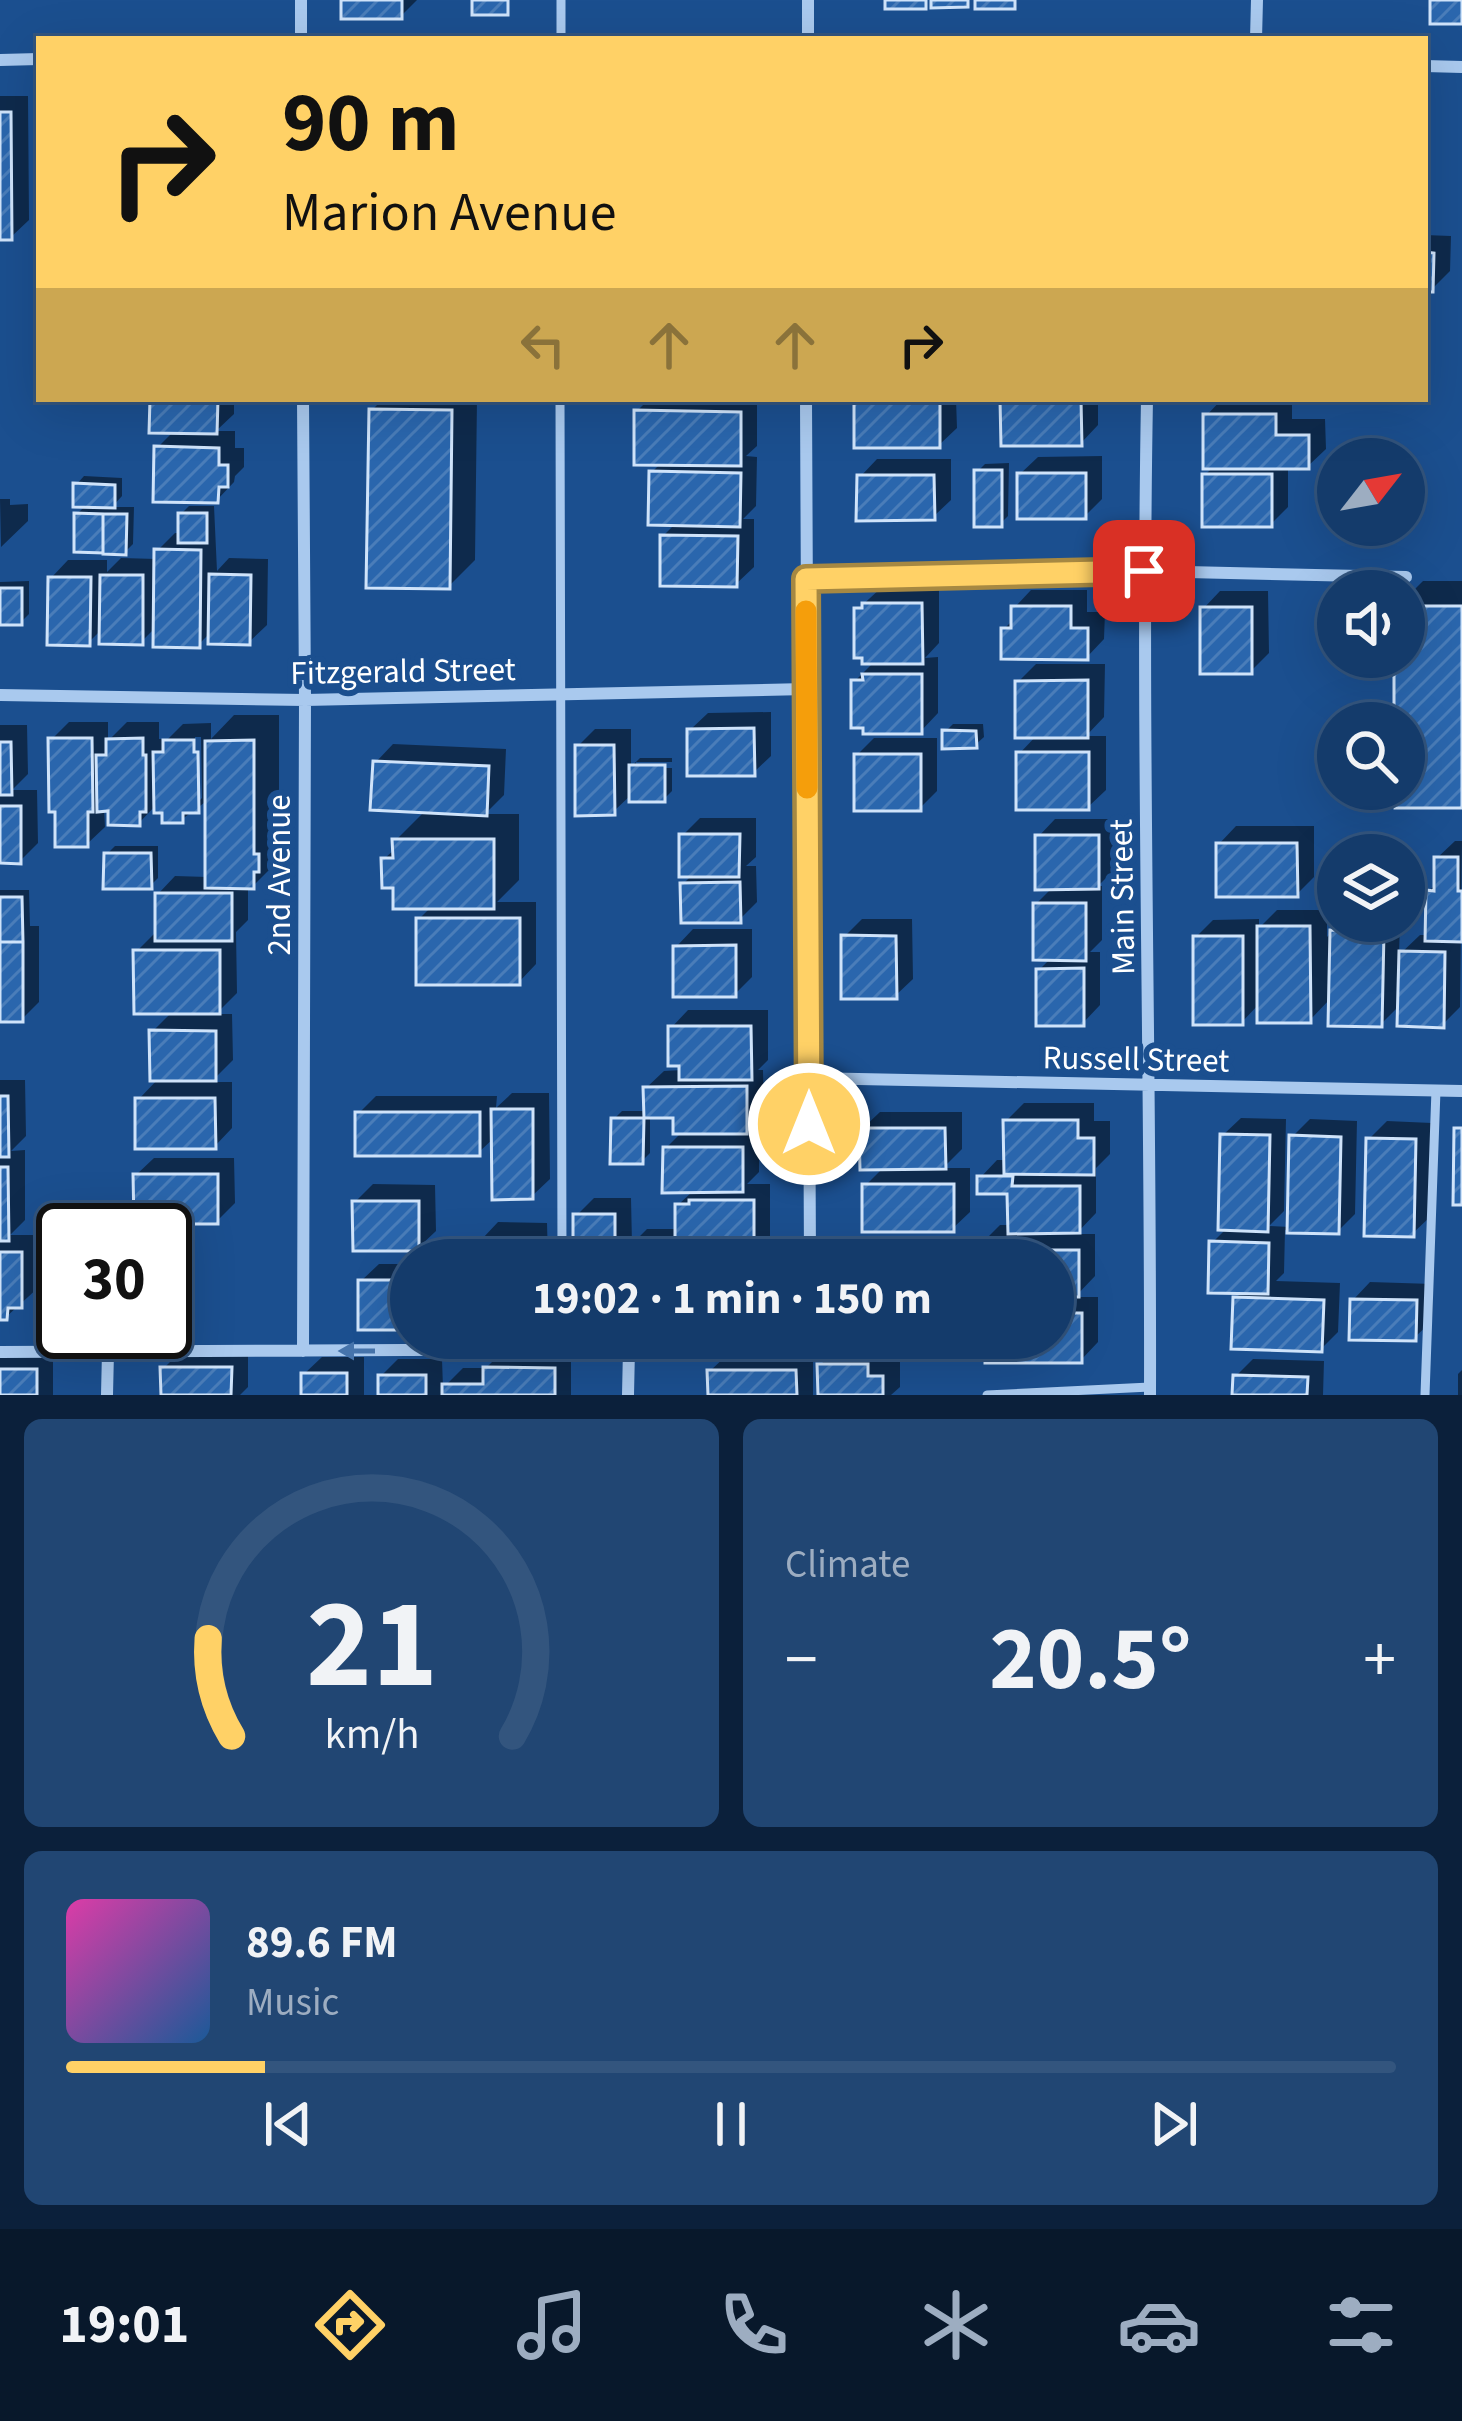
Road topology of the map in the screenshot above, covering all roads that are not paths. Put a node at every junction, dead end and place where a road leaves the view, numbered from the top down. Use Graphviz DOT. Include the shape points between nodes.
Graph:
graph roads {
  1 [pos="301,0"];
  2 [pos="560,0"];
  3 [pos="808,0"];
  4 [pos="1257,0"];
  5 [pos="301,36"];
  6 [pos="560,36"];
  7 [pos="808,36"];
  8 [pos="1256,36"];
  9 [pos="36,59"];
  10 [pos="0,60"];
  11 [pos="1428,66"];
  12 [pos="1462,67"];
  13 [pos="303,402"];
  14 [pos="560,402"];
  15 [pos="806,402"];
  16 [pos="1147,402"];
  17 [pos="1144,571"];
  18 [pos="1317,575"];
  19 [pos="806,579"];
  20 [pos="806,689"];
  21 [pos="560,694"];
  22 [pos="0,695"];
  23 [pos="305,700"];
  24 [pos="808,1078"];
  25 [pos="1150,1085"];
  26 [pos="1436,1090"];
  27 [pos="1462,1091"];
  28 [pos="562,1239"];
  29 [pos="810,1239"];
  30 [pos="390,1349"];
  31 [pos="302,1351"];
  32 [pos="0,1352"];
  33 [pos="36,1352"];
  34 [pos="192,1352"];
  35 [pos="108,1359"];
  36 [pos="629,1359"];
  37 [pos="1150,1391"];
  38 [pos="107,1395"];
  39 [pos="628,1395"];
  40 [pos="987,1395"];
  41 [pos="1425,1395"];
  1 -- 5 [label="street"];
  2 -- 6 [label="lane"];
  3 -- 7 [label="street"];
  4 -- 8 [label="street"];
  9 -- 10 [label="street"];
  11 -- 12 [label="street"];
  13 -- 23 [label="street, 2nd Avenue"];
  14 -- 21 [label="lane"];
  15 -- 19 [label="street"];
  16 -- 17 [label="street, Main Street"];
  17 -- 18 [label="street"];
  17 -- 19 [label="street"];
  17 -- 25 [label="street, Main Street"];
  19 -- 20 [label="street"];
  20 -- 21 [label="street, Fitzgerald Street"];
  20 -- 24 [label="street"];
  21 -- 23 [label="street, Fitzgerald Street"];
  21 -- 28 [label="lane"];
  22 -- 23 [label="street, Fitzgerald Street"];
  23 -- 31 [label="street, 2nd Avenue"];
  24 -- 25 [label="street, Russell Street"];
  24 -- 29 [label="street"];
  25 -- 26 [label="street, Russell Street"];
  25 -- 37 [label="street, Main Street"];
  26 -- 27 [label="street, Russell Street"];
  26 -- 41 [label="lane"];
  30 -- 31 [label="street, one-way"];
  31 -- 34 [label="street"];
  32 -- 33 [label="street"];
  35 -- 38 [label="street"];
  36 -- 39 [label="street"];
  37 -- 40 [label="lane"];
}
